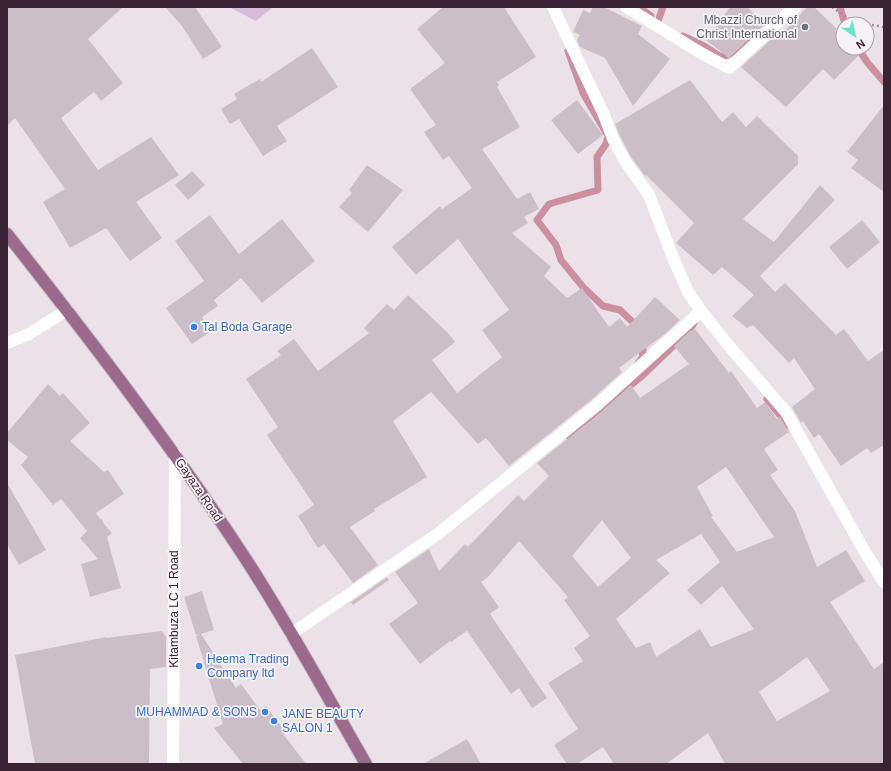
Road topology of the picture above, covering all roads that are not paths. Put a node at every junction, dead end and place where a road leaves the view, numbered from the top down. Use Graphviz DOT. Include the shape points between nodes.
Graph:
graph roads {
  1 [pos="553,7"];
  2 [pos="626,7"];
  3 [pos="795,7"];
  4 [pos="7,234"];
  5 [pos="66,310"];
  6 [pos="701,311"];
  7 [pos="7,344"];
  8 [pos="175,454"];
  9 [pos="884,582"];
  10 [pos="291,634"];
  11 [pos="173,764"];
  12 [pos="366,764"];
  1 -- 6 [label="street" via="625,161 649,195 681,278"];
  2 -- 3 [label="street" via="729,68"];
  4 -- 5 [label="main road, Gayaza Road"];
  5 -- 7 [label="street" via="29,334"];
  5 -- 8 [label="main road, Gayaza Road"];
  6 -- 9 [label="street" via="786,412"];
  6 -- 10 [label="street" via="596,406 439,533"];
  8 -- 10 [label="main road, Gayaza Road" via="246,559"];
  8 -- 11 [label="street, Kitambuza LC 1 Road"];
  10 -- 12 [label="main road, Gayaza Road"];
}
